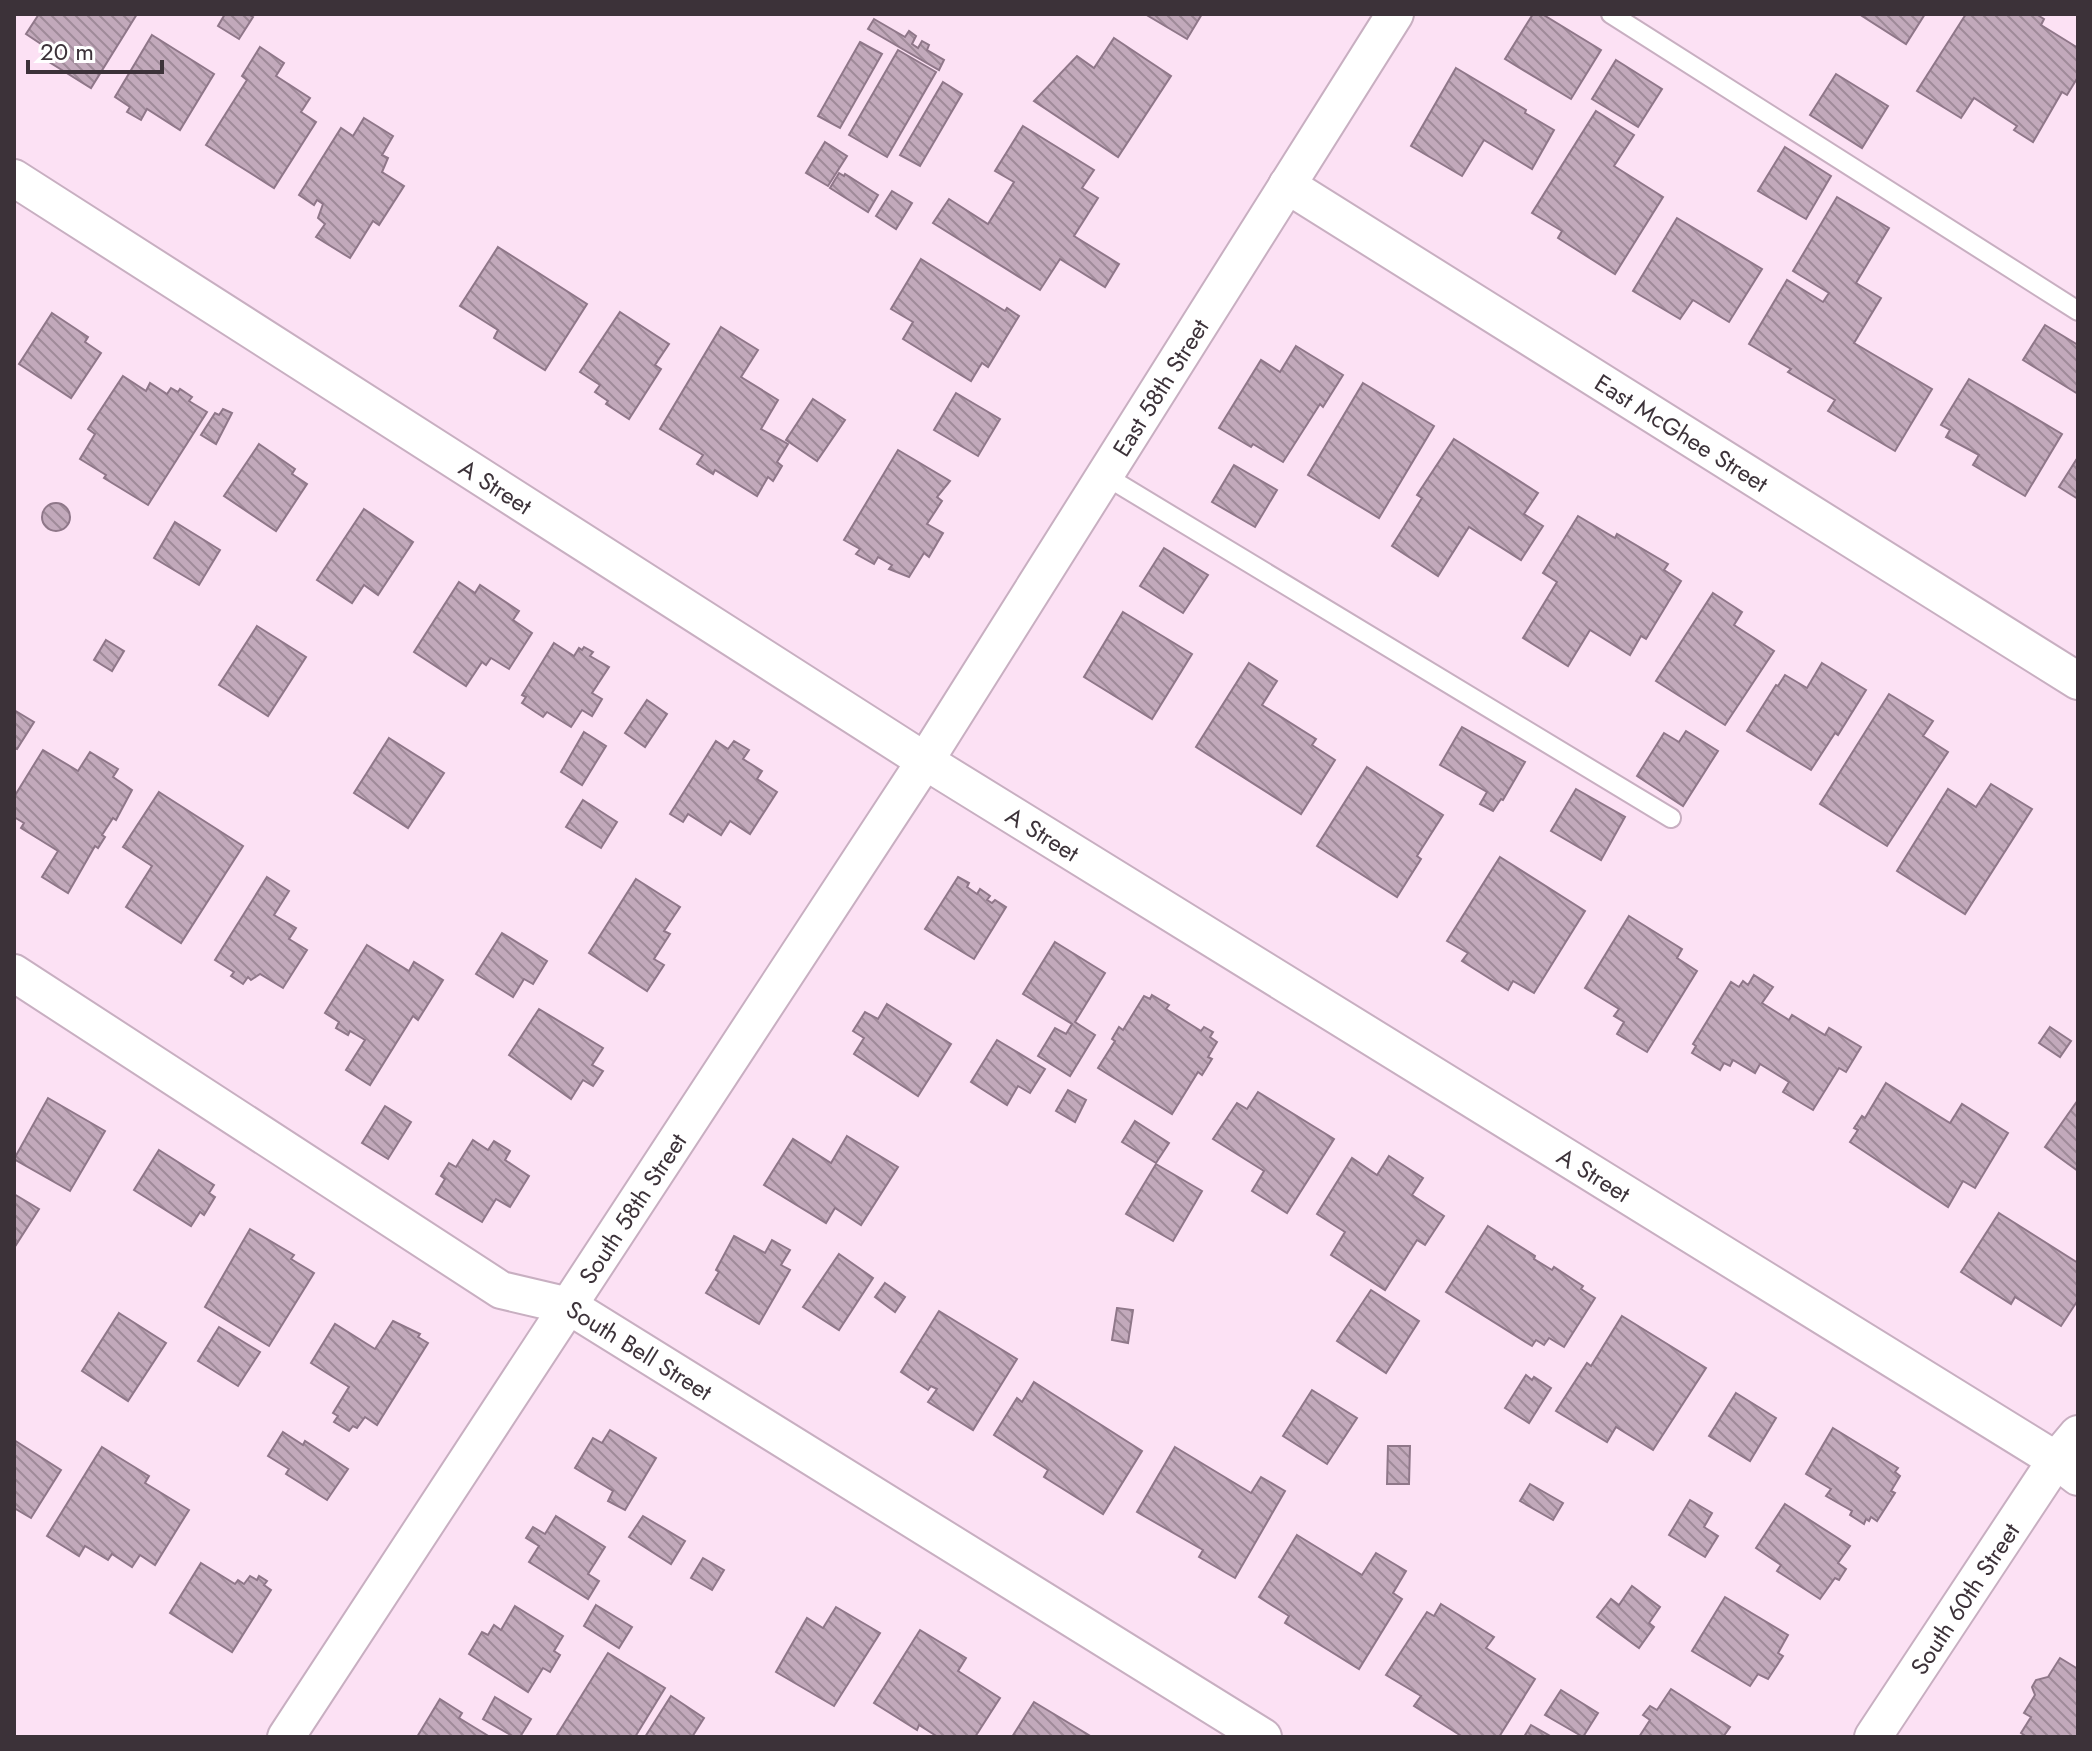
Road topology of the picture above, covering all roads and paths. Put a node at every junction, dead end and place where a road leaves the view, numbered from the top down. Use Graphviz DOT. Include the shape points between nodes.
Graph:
graph roads {
  1 [pos="1395,14"];
  2 [pos="1611,14"];
  3 [pos="14,178"];
  4 [pos="1287,185"];
  5 [pos="2078,311"];
  6 [pos="1104,475"];
  7 [pos="2078,681"];
  8 [pos="925,761"];
  9 [pos="1671,818"];
  10 [pos="14,973"];
  11 [pos="569,1306"];
  12 [pos="2071,1457"];
  13 [pos="286,1737"];
  14 [pos="1263,1737"];
  15 [pos="1873,1737"];
  1 -- 4 [label="street, East 58th Street"];
  2 -- 5 [label="lane"];
  3 -- 8 [label="street, A Street"];
  4 -- 6 [label="street, East 58th Street"];
  4 -- 7 [label="street, East McGhee Street"];
  6 -- 8 [label="street, East 58th Street"];
  6 -- 9 [label="lane"];
  8 -- 11 [label="street, South 58th Street"];
  8 -- 12 [label="street, A Street"];
  10 -- 11 [label="street, South Bell Street" via="501,1290"];
  11 -- 13 [label="street, South 58th Street"];
  11 -- 14 [label="street, South Bell Street"];
  12 -- 15 [label="street, South 60th Street"];
}
